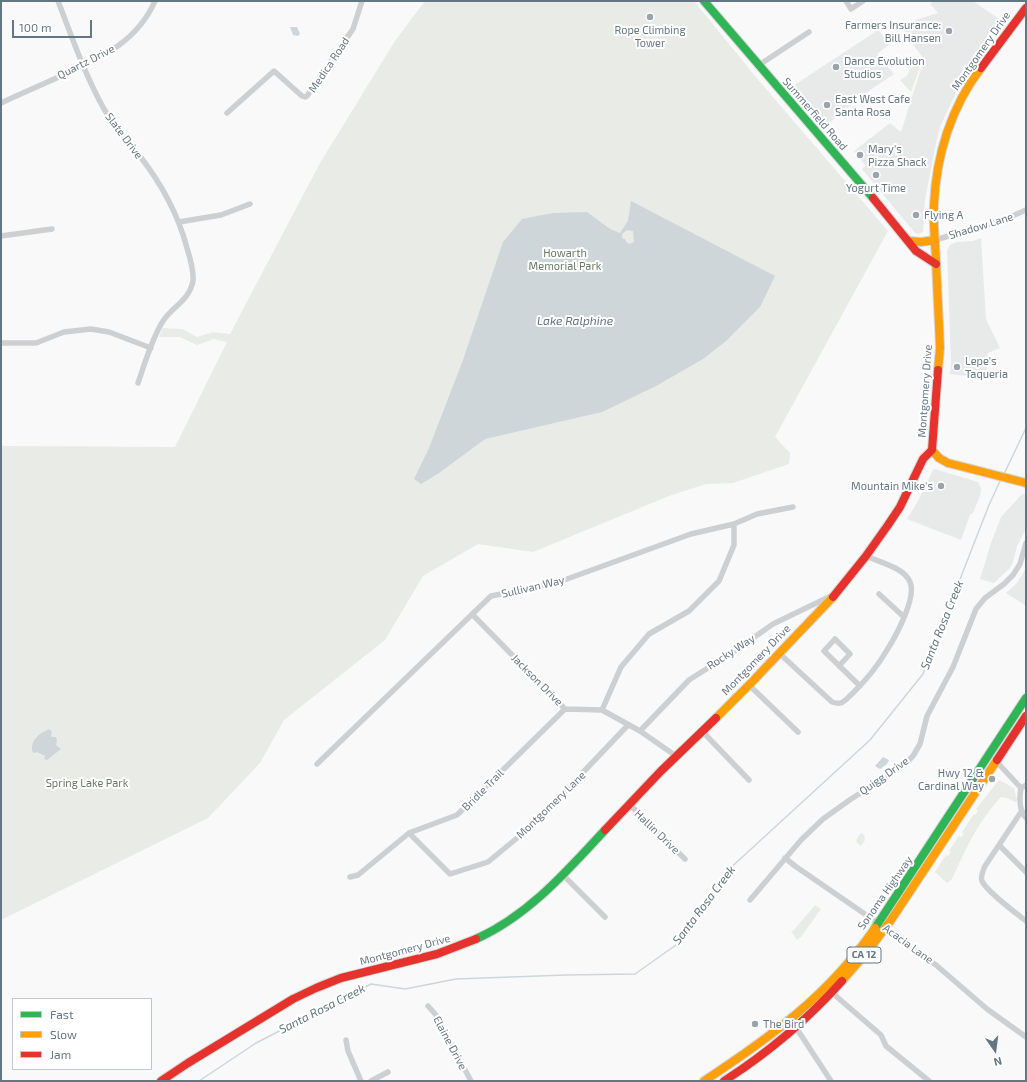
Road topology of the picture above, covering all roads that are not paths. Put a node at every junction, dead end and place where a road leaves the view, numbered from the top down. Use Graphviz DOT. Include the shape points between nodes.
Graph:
graph roads {
  1 [pos="58,1"];
  2 [pos="155,1"];
  3 [pos="362,1"];
  4 [pos="704,1"];
  5 [pos="846,1"];
  6 [pos="862,1"];
  7 [pos="1026,8"];
  8 [pos="810,32"];
  9 [pos="84,65"];
  10 [pos="759,65"];
  11 [pos="1,103"];
  12 [pos="228,113"];
  13 [pos="250,204"];
  14 [pos="1026,210"];
  15 [pos="179,222"];
  16 [pos="52,229"];
  17 [pos="1,236"];
  18 [pos="935,240"];
  19 [pos="909,241"];
  20 [pos="936,264"];
  21 [pos="3,343"];
  22 [pos="151,348"];
  23 [pos="138,383"];
  24 [pos="932,450"];
  25 [pos="1023,482"];
  26 [pos="793,507"];
  27 [pos="734,524"];
  28 [pos="1026,544"];
  29 [pos="866,556"];
  30 [pos="836,593"];
  31 [pos="880,594"];
  32 [pos="472,614"];
  33 [pos="904,617"];
  34 [pos="779,653"];
  35 [pos="839,666"];
  36 [pos="749,685"];
  37 [pos="860,686"];
  38 [pos="1026,698"];
  39 [pos="565,709"];
  40 [pos="602,710"];
  41 [pos="1026,716"];
  42 [pos="628,725"];
  43 [pos="640,731"];
  44 [pos="702,731"];
  45 [pos="798,732"];
  46 [pos="676,756"];
  47 [pos="987,756"];
  48 [pos="996,761"];
  49 [pos="317,764"];
  50 [pos="749,780"];
  51 [pos="1024,787"];
  52 [pos="629,804"];
  53 [pos="1021,812"];
  54 [pos="1026,818"];
  55 [pos="409,833"];
  56 [pos="1000,846"];
  57 [pos="785,858"];
  58 [pos="684,859"];
  59 [pos="1026,872"];
  60 [pos="563,875"];
  61 [pos="350,877"];
  62 [pos="750,900"];
  63 [pos="605,917"];
  64 [pos="1026,921"];
  65 [pos="878,923"];
  66 [pos="885,928"];
  67 [pos="834,992"];
  68 [pos="428,1006"];
  69 [pos="797,1029"];
  70 [pos="1026,1037"];
  71 [pos="346,1040"];
  72 [pos="388,1072"];
  73 [pos="161,1081"];
  74 [pos="362,1081"];
  75 [pos="372,1081"];
  76 [pos="471,1081"];
  77 [pos="704,1081"];
  78 [pos="724,1081"];
  79 [pos="831,1081"];
  80 [pos="929,1081"];
  1 -- 9 [label="street, Slate Drive"];
  2 -- 9 [label="street, Quartz Drive" via="130,37 113,50"];
  3 -- 12 [label="street, Medica Road" via="353,30 307,96 302,96 274,71"];
  4 -- 10 [label="main road, Summerfield Road"];
  5 -- 6 [label="street" via="851,9"];
  7 -- 18 [label="main road, Montgomery Drive" via="971,81 946,135 934,205"];
  8 -- 10 [label="street"];
  9 -- 11 [label="street, Quartz Drive"];
  9 -- 15 [label="street, Slate Drive" via="105,110 155,178"];
  10 -- 19 [label="main road, Summerfield Road"];
  13 -- 15 [label="street" via="221,215"];
  14 -- 18 [label="street, Shadow Lane" via="1003,220"];
  15 -- 22 [label="street, Slate Drive" via="190,258 193,280 187,296 162,322"];
  16 -- 17 [label="street"];
  18 -- 19 [label="main road"];
  18 -- 20 [label="main road, Montgomery Drive"];
  19 -- 20 [label="main road, Summerfield Road" via="916,251"];
  20 -- 24 [label="main road, Montgomery Drive" via="940,348"];
  21 -- 22 [label="street" via="36,342 64,332 91,328"];
  22 -- 23 [label="street, Slate Drive"];
  24 -- 25 [label="main road" via="948,463"];
  24 -- 29 [label="main road, Montgomery Drive" via="923,459 900,507"];
  26 -- 27 [label="street, Sullivan Way" via="757,514"];
  27 -- 32 [label="street, Sullivan Way" via="691,534 556,584 491,596"];
  27 -- 40 [label="street" via="734,545 719,581 689,611 649,634 621,667"];
  28 -- 57 [label="street, Quigg Drive" via="1020,564 1013,575 985,598 976,609 953,667 927,716 920,744 913,756 902,767 823,819"];
  29 -- 30 [label="main road, Montgomery Drive"];
  29 -- 33 [label="street" via="899,570 909,578 912,591"];
  30 -- 34 [label="main road, Montgomery Drive"];
  30 -- 43 [label="street, Rocky Way" via="773,624 689,680"];
  31 -- 33 [label="street"];
  32 -- 39 [label="street, Jackson Drive"];
  32 -- 49 [label="street, Sullivan Way"];
  33 -- 37 [label="street" via="887,651"];
  34 -- 36 [label="main road, Montgomery Drive"];
  34 -- 37 [label="street" via="832,702 841,703"];
  35 -- 35 [label="street" via="824,651 835,639 850,654"];
  35 -- 37 [label="street"];
  36 -- 44 [label="main road, Montgomery Drive"];
  36 -- 45 [label="street"];
  38 -- 47 [label="main road, Sonoma Highway / CA 12"];
  39 -- 40 [label="street, Jackson Drive"];
  39 -- 55 [label="street, Bridle Trail" via="458,815"];
  40 -- 42 [label="street, Jackson Drive"];
  41 -- 48 [label="main road, Sonoma Highway / CA 12"];
  42 -- 43 [label="street, Jackson Drive"];
  42 -- 55 [label="street, Montgomery Lane" via="534,824 488,862 450,874"];
  43 -- 46 [label="street, Jackson Drive"];
  44 -- 46 [label="main road, Montgomery Drive"];
  44 -- 50 [label="street"];
  46 -- 52 [label="main road, Montgomery Drive"];
  47 -- 48 [label="main road"];
  47 -- 65 [label="main road, Sonoma Highway / CA 12" via="928,851"];
  48 -- 51 [label="street"];
  48 -- 66 [label="main road, Sonoma Highway / CA 12"];
  51 -- 53 [label="street" via="1020,795"];
  52 -- 58 [label="street, Hallin Drive"];
  52 -- 60 [label="main road, Montgomery Drive"];
  53 -- 54 [label="street"];
  53 -- 56 [label="street"];
  55 -- 61 [label="street, Bridle Trail" via="358,875"];
  56 -- 59 [label="street"];
  56 -- 64 [label="street" via="985,866 982,880 1008,907"];
  57 -- 62 [label="street, Quigg Drive"];
  57 -- 65 [label="street, Acacia Lane"];
  60 -- 63 [label="street"];
  60 -- 73 [label="main road, Montgomery Drive" via="521,912 480,937 438,954 340,978 316,988 293,999"];
  65 -- 66 [label="street, Acacia Lane"];
  65 -- 77 [label="main road, Sonoma Highway / CA 12" via="829,985 772,1034"];
  66 -- 67 [label="main road, Sonoma Highway / CA 12"];
  66 -- 70 [label="street, Acacia Lane"];
  67 -- 69 [label="main road, Sonoma Highway / CA 12"];
  67 -- 80 [label="street" via="881,1034 886,1046"];
  68 -- 76 [label="street, Elaine Drive" via="436,1015"];
  69 -- 78 [label="main road, Sonoma Highway / CA 12"];
  69 -- 79 [label="street"];
  71 -- 74 [label="street" via="348,1051"];
  72 -- 75 [label="street"];
}
